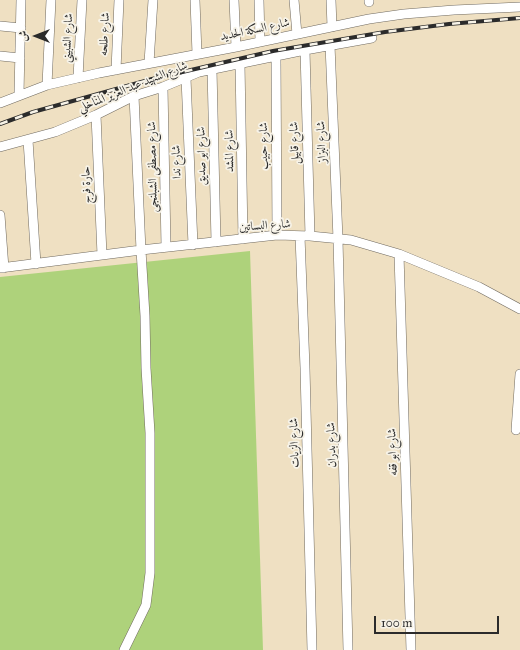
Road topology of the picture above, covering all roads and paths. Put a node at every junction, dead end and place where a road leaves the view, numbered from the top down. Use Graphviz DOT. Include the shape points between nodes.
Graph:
graph roads {
  1 [pos="21,0"];
  2 [pos="51,0"];
  3 [pos="82,0"];
  4 [pos="119,0"];
  5 [pos="153,0"];
  6 [pos="195,0"];
  7 [pos="234,0"];
  8 [pos="258,0"];
  9 [pos="294,0"];
  10 [pos="330,0"];
  11 [pos="520,7"];
  12 [pos="0,26"];
  13 [pos="332,27"];
  14 [pos="21,28"];
  15 [pos="297,34"];
  16 [pos="372,38"];
  17 [pos="260,42"];
  18 [pos="330,45"];
  19 [pos="236,47"];
  20 [pos="304,50"];
  21 [pos="197,54"];
  22 [pos="0,56"];
  23 [pos="276,57"];
  24 [pos="20,58"];
  25 [pos="149,63"];
  26 [pos="240,63"];
  27 [pos="212,69"];
  28 [pos="116,70"];
  29 [pos="78,78"];
  30 [pos="186,78"];
  31 [pos="47,86"];
  32 [pos="163,87"];
  33 [pos="19,95"];
  34 [pos="134,96"];
  35 [pos="0,103"];
  36 [pos="96,115"];
  37 [pos="28,140"];
  38 [pos="0,147"];
  39 [pos="0,215"];
  40 [pos="277,235"];
  41 [pos="300,236"];
  42 [pos="310,236"];
  43 [pos="243,239"];
  44 [pos="338,239"];
  45 [pos="216,242"];
  46 [pos="193,245"];
  47 [pos="166,247"];
  48 [pos="140,250"];
  49 [pos="399,254"];
  50 [pos="102,255"];
  51 [pos="36,264"];
  52 [pos="2,268"];
  53 [pos="520,309"];
  54 [pos="520,374"];
  55 [pos="516,430"];
  56 [pos="124,650"];
  57 [pos="312,650"];
  58 [pos="348,650"];
  59 [pos="411,650"];
  1 -- 14 [label="street"];
  2 -- 31 [label="street"];
  3 -- 29 [label="street, شارع الشبيني"];
  4 -- 28 [label="street, شارع طلحه"];
  5 -- 25 [label="street"];
  6 -- 21 [label="street"];
  7 -- 19 [label="street"];
  8 -- 17 [label="street"];
  9 -- 15 [label="street"];
  10 -- 13 [label="street"];
  11 -- 13 [label="street, شارع السكة الحديد" via="404,14"];
  12 -- 14 [label="street"];
  13 -- 15 [label="street, شارع السكة الحديد"];
  14 -- 24 [label="street"];
  15 -- 17 [label="street, شارع السكة الحديد"];
  16 -- 18 [label="street, شارع الشهيد عبد العزيز المناخلي"];
  17 -- 19 [label="street, شارع السكة الحديد"];
  18 -- 20 [label="street, شارع الشهيد عبد العزيز المناخلي"];
  18 -- 44 [label="street, شارع البزاز"];
  19 -- 21 [label="street, شارع السكة الحديد"];
  20 -- 23 [label="street, شارع الشهيد عبد العزيز المناخلي"];
  20 -- 42 [label="street, شارع قابيل"];
  21 -- 25 [label="street, شارع السكة الحديد"];
  22 -- 24 [label="street"];
  23 -- 26 [label="street, شارع الشهيد عبد العزيز المناخلي"];
  23 -- 40 [label="street, شارع حبيب"];
  24 -- 33 [label="street"];
  25 -- 28 [label="street, شارع السكة الحديد"];
  26 -- 27 [label="street, شارع الشهيد عبد العزيز المناخلي"];
  26 -- 43 [label="street, شارع المشد"];
  27 -- 30 [label="street, شارع الشهيد عبد العزيز المناخلي"];
  27 -- 45 [label="street, شارع ابو صديق"];
  28 -- 29 [label="street, شارع السكة الحديد"];
  29 -- 31 [label="street, شارع السكة الحديد"];
  30 -- 32 [label="street, شارع الشهيد عبد العزيز المناخلي"];
  30 -- 46 [label="street, شارع ندا"];
  31 -- 33 [label="street, شارع السكة الحديد"];
  32 -- 34 [label="street, شارع الشهيد عبد العزيز المناخلي"];
  32 -- 47 [label="street, شارع مصطفى الشبلنجى"];
  33 -- 35 [label="street, شارع السكة الحديد"];
  34 -- 36 [label="street, شارع الشهيد عبد العزيز المناخلي"];
  34 -- 48 [label="street"];
  36 -- 37 [label="street, شارع الشهيد عبد العزيز المناخلي"];
  36 -- 50 [label="street, حارة فرج"];
  37 -- 38 [label="street, شارع الشهيد عبد العزيز المناخلي"];
  37 -- 51 [label="street"];
  39 -- 52 [label="street"];
  40 -- 41 [label="street, شارع البساتين"];
  40 -- 43 [label="street, شارع البساتين"];
  41 -- 42 [label="street, شارع البساتين"];
  41 -- 57 [label="street, شارع الزيات"];
  42 -- 44 [label="street, شارع البساتين"];
  43 -- 45 [label="street, شارع البساتين"];
  44 -- 49 [label="street, شارع البساتين"];
  44 -- 58 [label="street, شارع بدران"];
  45 -- 46 [label="street, شارع البساتين"];
  46 -- 47 [label="street, شارع البساتين"];
  47 -- 48 [label="street, شارع البساتين"];
  48 -- 50 [label="street, شارع البساتين"];
  48 -- 56 [label="street" via="150,433 150,573 146,605"];
  49 -- 53 [label="street, شارع البساتين" via="480,287"];
  49 -- 59 [label="street, شارع ابو قفه"];
  50 -- 51 [label="street, شارع البساتين"];
  51 -- 52 [label="street, شارع البساتين"];
  54 -- 55 [label="street"];
}
